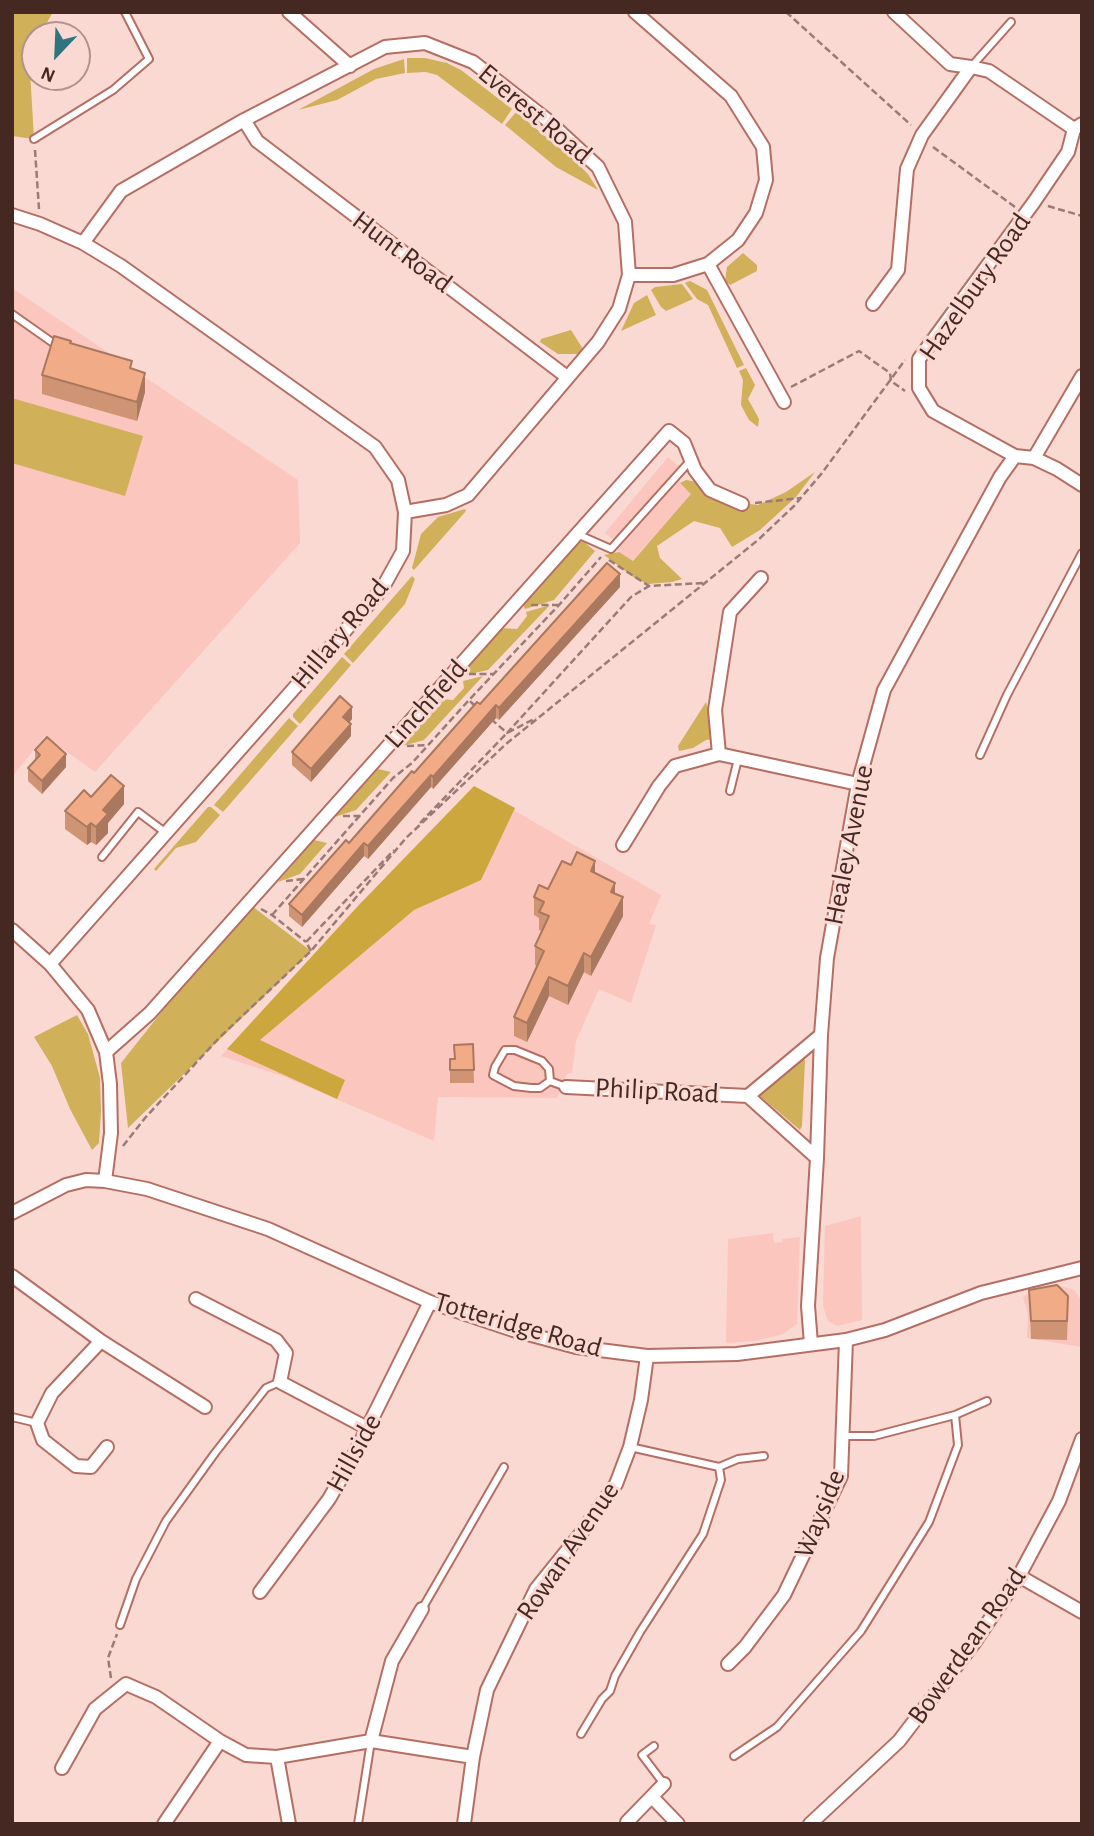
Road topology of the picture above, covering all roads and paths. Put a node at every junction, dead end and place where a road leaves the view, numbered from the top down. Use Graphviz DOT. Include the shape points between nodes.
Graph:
graph roads {
  1 [pos="125,12"];
  2 [pos="289,12"];
  3 [pos="635,12"];
  4 [pos="786,12"];
  5 [pos="894,12"];
  6 [pos="1011,22"];
  7 [pos="350,66"];
  8 [pos="971,66"];
  9 [pos="244,120"];
  10 [pos="1078,127"];
  11 [pos="922,135"];
  12 [pos="34,139"];
  13 [pos="1034,202"];
  14 [pos="12,215"];
  15 [pos="1011,216"];
  16 [pos="1082,216"];
  17 [pos="40,223"];
  18 [pos="83,243"];
  19 [pos="708,264"];
  20 [pos="629,275"];
  21 [pos="873,304"];
  22 [pos="12,314"];
  23 [pos="70,351"];
  24 [pos="910,353"];
  25 [pos="1082,376"];
  26 [pos="567,377"];
  27 [pos="891,381"];
  28 [pos="781,398"];
  29 [pos="1015,456"];
  30 [pos="1034,458"];
  31 [pos="691,460"];
  32 [pos="1082,485"];
  33 [pos="801,498"];
  34 [pos="742,504"];
  35 [pos="405,512"];
  36 [pos="577,534"];
  37 [pos="1082,552"];
  38 [pos="761,578"];
  39 [pos="703,583"];
  40 [pos="649,586"];
  41 [pos="559,605"];
  42 [pos="513,606"];
  43 [pos="452,674"];
  44 [pos="494,674"];
  45 [pos="468,700"];
  46 [pos="478,708"];
  47 [pos="542,715"];
  48 [pos="488,716"];
  49 [pos="506,733"];
  50 [pos="719,754"];
  51 [pos="980,755"];
  52 [pos="738,759"];
  53 [pos="858,784"];
  54 [pos="730,791"];
  55 [pos="166,833"];
  56 [pos="623,845"];
  57 [pos="102,857"];
  58 [pos="248,903"];
  59 [pos="272,915"];
  60 [pos="12,930"];
  61 [pos="306,942"];
  62 [pos="311,951"];
  63 [pos="50,964"];
  64 [pos="821,1035"];
  65 [pos="106,1052"];
  66 [pos="550,1081"];
  67 [pos="566,1087"];
  68 [pos="748,1096"];
  69 [pos="121,1149"];
  70 [pos="817,1158"];
  71 [pos="105,1181"];
  72 [pos="12,1213"];
  73 [pos="1082,1268"];
  74 [pos="12,1276"];
  75 [pos="197,1299"];
  76 [pos="430,1302"];
  77 [pos="846,1340"];
  78 [pos="101,1341"];
  79 [pos="811,1344"];
  80 [pos="647,1356"];
  81 [pos="280,1382"];
  82 [pos="987,1401"];
  83 [pos="205,1407"];
  84 [pos="955,1415"];
  85 [pos="12,1417"];
  86 [pos="37,1423"];
  87 [pos="369,1429"];
  88 [pos="844,1436"];
  89 [pos="1082,1439"];
  90 [pos="107,1447"];
  91 [pos="630,1447"];
  92 [pos="764,1457"];
  93 [pos="504,1467"];
  94 [pos="719,1467"];
  95 [pos="1019,1576"];
  96 [pos="260,1592"];
  97 [pos="422,1609"];
  98 [pos="1082,1612"];
  99 [pos="120,1625"];
  100 [pos="728,1664"];
  101 [pos="113,1693"];
  102 [pos="581,1734"];
  103 [pos="219,1741"];
  104 [pos="371,1741"];
  105 [pos="654,1745"];
  106 [pos="734,1756"];
  107 [pos="277,1757"];
  108 [pos="473,1757"];
  109 [pos="62,1768"];
  110 [pos="664,1784"];
  111 [pos="652,1797"];
  112 [pos="627,1822"];
  113 [pos="164,1824"];
  114 [pos="289,1824"];
  115 [pos="358,1824"];
  116 [pos="464,1824"];
  117 [pos="678,1824"];
  118 [pos="810,1824"];
  1 -- 12 [label="lane" via="149,59 113,90"];
  2 -- 7 [label="street"];
  3 -- 19 [label="street" via="731,96 763,147 766,180 756,212 738,240"];
  4 -- 11 [label="path"];
  5 -- 8 [label="street" via="950,64"];
  6 -- 8 [label="lane"];
  7 -- 9 [label="street, Everest Road"];
  7 -- 20 [label="street, Everest Road" via="384,47 425,43 473,62 598,166 625,222"];
  8 -- 10 [label="street" via="989,71"];
  8 -- 11 [label="street"];
  9 -- 18 [label="street, Everest Road" via="121,191"];
  9 -- 26 [label="street, Hunt Road" via="257,141"];
  10 -- 13 [label="street, Hazelbury Road" via="1068,152"];
  11 -- 15 [label="path" via="1017,208"];
  11 -- 21 [label="street" via="907,169 898,270"];
  12 -- 17 [label="path"];
  13 -- 16 [label="path"];
  13 -- 29 [label="street, Hazelbury Road" via="919,359 919,388 933,411"];
  14 -- 17 [label="street, Hillary Road"];
  17 -- 18 [label="street, Hillary Road"];
  18 -- 35 [label="street, Hillary Road" via="375,447 398,480"];
  19 -- 20 [label="street" via="673,275"];
  19 -- 28 [label="street"];
  20 -- 26 [label="street, Everest Road" via="619,309"];
  22 -- 23 [label="lane"];
  24 -- 27 [label="path"];
  25 -- 30 [label="street"];
  26 -- 35 [label="street, Everest Road" via="468,495 446,505"];
  27 -- 28 [label="path" via="890,373 859,351"];
  27 -- 33 [label="path"];
  29 -- 30 [label="street"];
  29 -- 53 [label="street, Healey Avenue" via="884,690"];
  30 -- 32 [label="street"];
  31 -- 34 [label="street, Linchfield" via="710,490"];
  31 -- 36 [label="lane" via="611,549"];
  31 -- 36 [label="street, Linchfield" via="684,443 669,431"];
  33 -- 34 [label="path"];
  33 -- 39 [label="path" via="758,540"];
  35 -- 55 [label="street, Hillary Road" via="403,551 382,589"];
  36 -- 42 [label="street, Linchfield"];
  37 -- 51 [label="lane"];
  38 -- 50 [label="street" via="730,612 715,710"];
  39 -- 40 [label="path"];
  39 -- 47 [label="path"];
  40 -- 41 [label="path" via="602,556"];
  40 -- 49 [label="path" via="631,597"];
  41 -- 42 [label="path"];
  41 -- 44 [label="path"];
  42 -- 43 [label="street, Linchfield"];
  43 -- 44 [label="path"];
  43 -- 58 [label="street, Linchfield"];
  44 -- 45 [label="path"];
  45 -- 46 [label="path"];
  45 -- 59 [label="path"];
  47 -- 49 [label="path"];
  47 -- 62 [label="path" via="407,838"];
  48 -- 49 [label="path"];
  49 -- 61 [label="path"];
  50 -- 52 [label="street"];
  50 -- 56 [label="street" via="675,766"];
  52 -- 53 [label="street"];
  52 -- 54 [label="lane"];
  53 -- 64 [label="street, Healey Avenue" via="827,958"];
  55 -- 57 [label="lane" via="138,812"];
  55 -- 63 [label="street, Hillary Road"];
  58 -- 59 [label="path"];
  58 -- 65 [label="street, Linchfield" via="150,1013"];
  59 -- 61 [label="path"];
  60 -- 63 [label="street"];
  61 -- 62 [label="path"];
  62 -- 69 [label="path" via="220,1037"];
  63 -- 65 [label="street" via="88,1010"];
  64 -- 68 [label="street, Philip Road"];
  64 -- 70 [label="street, Healey Avenue"];
  65 -- 71 [label="street" via="111,1133"];
  66 -- 66 [label="lane" via="550,1069 542,1061 505,1049 493,1075 514,1086 531,1088"];
  66 -- 67 [label="lane"];
  67 -- 68 [label="street, Philip Road"];
  68 -- 70 [label="street, Philip Road"];
  70 -- 79 [label="street, Healey Avenue" via="808,1306"];
  71 -- 72 [label="street, Totteridge Road" via="66,1185"];
  71 -- 76 [label="street, Totteridge Road" via="147,1189 268,1229"];
  73 -- 77 [label="street, Totteridge Road" via="981,1293"];
  74 -- 78 [label="street"];
  75 -- 81 [label="street" via="276,1340 286,1353"];
  76 -- 80 [label="street, Totteridge Road" via="576,1347"];
  76 -- 87 [label="street, Hillside"];
  77 -- 79 [label="street, Totteridge Road"];
  77 -- 88 [label="street, Wayside"];
  78 -- 83 [label="street"];
  78 -- 86 [label="street" via="52,1393"];
  79 -- 80 [label="street, Totteridge Road" via="737,1354"];
  80 -- 91 [label="street, Rowan Avenue"];
  81 -- 87 [label="street"];
  81 -- 99 [label="lane" via="266,1388 166,1521 136,1579"];
  82 -- 84 [label="lane"];
  84 -- 88 [label="lane" via="874,1436"];
  84 -- 106 [label="lane" via="958,1445 929,1522 876,1608 777,1727"];
  85 -- 86 [label="lane"];
  86 -- 90 [label="street" via="43,1440 76,1466 91,1467"];
  87 -- 96 [label="street, Hillside" via="329,1499"];
  88 -- 100 [label="street, Wayside" via="841,1476 803,1559 784,1595"];
  89 -- 95 [label="street, Bowerdean Road" via="1059,1501"];
  91 -- 94 [label="lane"];
  91 -- 108 [label="street, Rowan Avenue" via="615,1484 536,1589 487,1690"];
  92 -- 94 [label="lane" via="738,1459"];
  93 -- 97 [label="lane"];
  94 -- 102 [label="lane" via="721,1480 703,1534"];
  95 -- 98 [label="street"];
  95 -- 118 [label="street, Bowerdean Road" via="899,1741"];
  97 -- 104 [label="street" via="392,1661"];
  99 -- 101 [label="path" via="108,1658"];
  101 -- 103 [label="street" via="126,1684 156,1698"];
  101 -- 109 [label="street" via="95,1709"];
  103 -- 107 [label="street" via="246,1755"];
  103 -- 113 [label="street"];
  104 -- 107 [label="street"];
  104 -- 108 [label="street"];
  104 -- 115 [label="lane"];
  105 -- 110 [label="lane" via="642,1755"];
  107 -- 114 [label="street"];
  108 -- 116 [label="street, Rowan Avenue"];
  110 -- 111 [label="street"];
  111 -- 112 [label="street"];
  111 -- 117 [label="street"];
}
